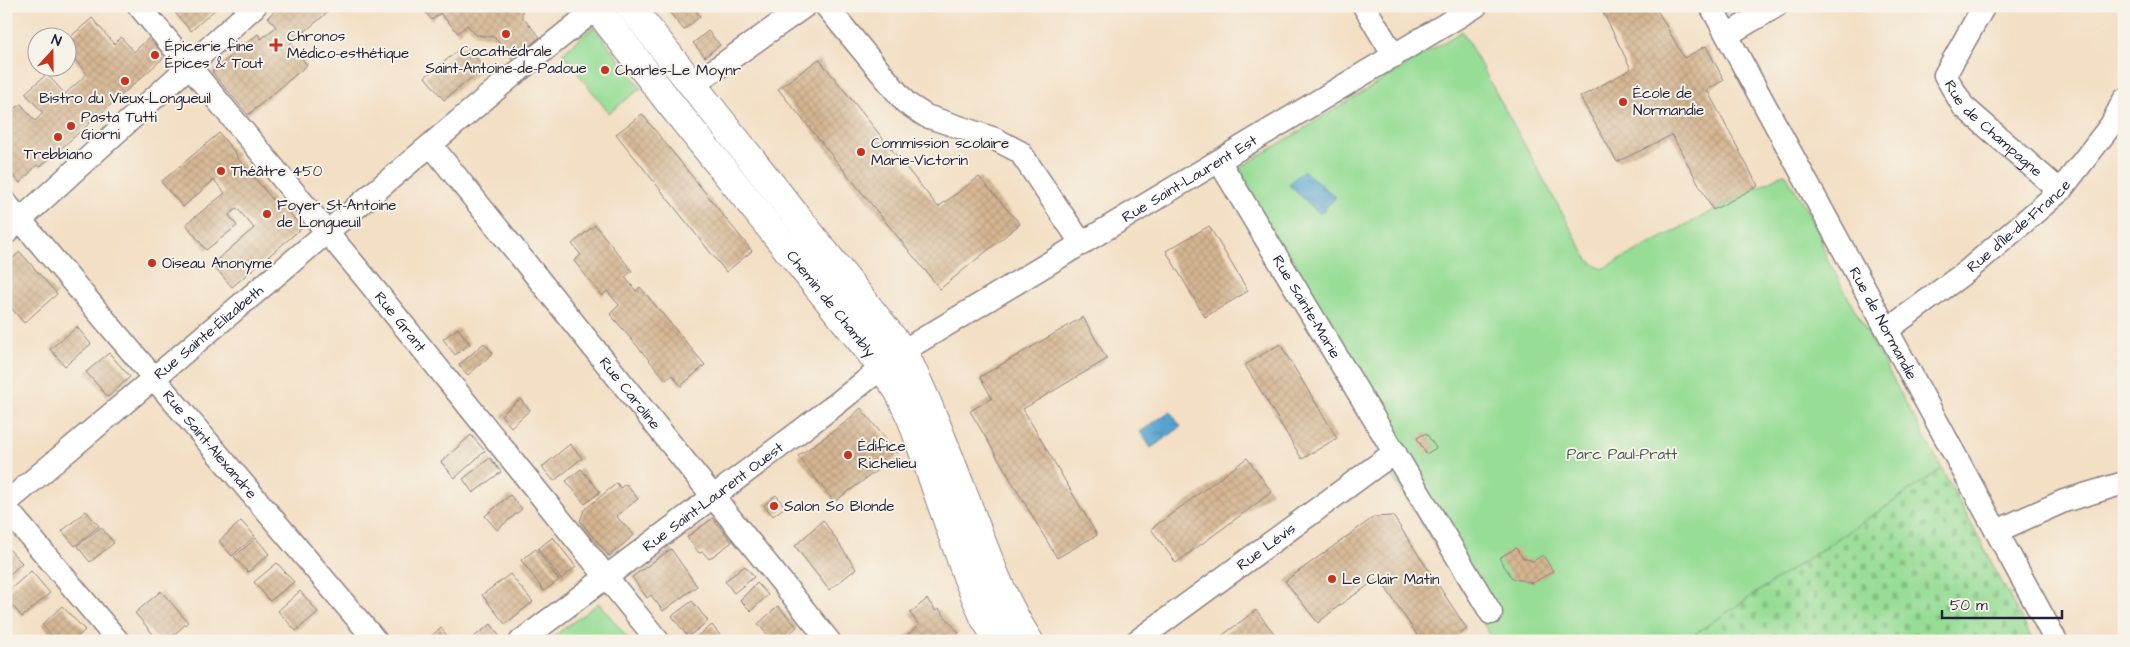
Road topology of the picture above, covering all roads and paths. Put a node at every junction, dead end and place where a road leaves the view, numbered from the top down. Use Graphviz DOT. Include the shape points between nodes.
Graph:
graph roads {
  1 [pos="139,6"];
  2 [pos="255,6"];
  3 [pos="630,6"];
  4 [pos="805,6"];
  5 [pos="826,6"];
  6 [pos="1364,6"];
  7 [pos="1476,6"];
  8 [pos="1711,6"];
  9 [pos="1776,6"];
  10 [pos="1984,6"];
  11 [pos="596,7"];
  12 [pos="1727,35"];
  13 [pos="1394,56"];
  14 [pos="189,65"];
  15 [pos="693,85"];
  16 [pos="2124,100"];
  17 [pos="430,145"];
  18 [pos="1218,161"];
  19 [pos="2060,191"];
  20 [pos="6,203"];
  21 [pos="13,226"];
  22 [pos="328,232"];
  23 [pos="1082,244"];
  24 [pos="1888,330"];
  25 [pos="903,351"];
  26 [pos="882,368"];
  27 [pos="155,378"];
  28 [pos="1395,452"];
  29 [pos="2124,483"];
  30 [pos="714,496"];
  31 [pos="6,503"];
  32 [pos="6,508"];
  33 [pos="1997,531"];
  34 [pos="606,577"];
  35 [pos="1492,613"];
  36 [pos="1009,638"];
  37 [pos="118,641"];
  38 [pos="376,641"];
  39 [pos="521,641"];
  40 [pos="658,641"];
  41 [pos="829,641"];
  42 [pos="1137,641"];
  43 [pos="2056,641"];
  1 -- 14 [label="street, Rue Grant"];
  2 -- 14 [label="street"];
  3 -- 15 [label="main road, Chemin de Chambly"];
  4 -- 15 [label="street"];
  5 -- 23 [label="street" via="906,103 926,116 995,139 1020,152"];
  6 -- 13 [label="street"];
  7 -- 13 [label="street, Rue Saint-Laurent Est"];
  8 -- 12 [label="street, Rue de Normandie"];
  9 -- 12 [label="street"];
  10 -- 19 [label="street, Rue de Champagne" via="1945,75 1963,106"];
  11 -- 17 [label="street, Rue Sainte-Élizabeth"];
  11 -- 26 [label="main road, Chemin de Chambly"];
  12 -- 24 [label="street, Rue de Normandie"];
  13 -- 18 [label="street, Rue Saint-Laurent Est"];
  14 -- 21 [label="street"];
  14 -- 22 [label="street, Rue Grant"];
  15 -- 25 [label="main road, Chemin de Chambly"];
  16 -- 19 [label="street, Rue d'Île-de-France" via="2111,125"];
  17 -- 22 [label="street, Rue Sainte-Élizabeth"];
  17 -- 30 [label="street, Rue Caroline"];
  18 -- 23 [label="street, Rue Saint-Laurent Est"];
  18 -- 28 [label="street, Rue Sainte-Marie"];
  19 -- 24 [label="street, Rue d'Île-de-France" via="1967,271"];
  20 -- 21 [label="street, Rue Saint-Alexandre"];
  21 -- 27 [label="street, Rue Saint-Alexandre"];
  22 -- 27 [label="street, Rue Sainte-Élizabeth"];
  22 -- 34 [label="street, Rue Grant"];
  23 -- 25 [label="street, Rue Saint-Laurent Est"];
  24 -- 33 [label="street, Rue de Normandie"];
  25 -- 26 [label="street, Rue Saint-Laurent Ouest"];
  25 -- 36 [label="main road, Chemin de Chambly" via="923,389 994,573"];
  26 -- 30 [label="street, Rue Saint-Laurent Ouest"];
  26 -- 36 [label="main road, Chemin de Chambly" via="898,390 912,420 985,619"];
  27 -- 31 [label="street, Rue Sainte-Élizabeth"];
  27 -- 38 [label="street, Rue Saint-Alexandre"];
  28 -- 35 [label="street, Rue Sainte-Marie"];
  28 -- 42 [label="street, Rue Lévis"];
  29 -- 33 [label="street" via="2064,501"];
  30 -- 34 [label="street, Rue Saint-Laurent Ouest"];
  30 -- 41 [label="street, Rue Caroline"];
  32 -- 37 [label="street"];
  33 -- 43 [label="street, Rue de Normandie"];
  34 -- 39 [label="street, Rue Saint-Laurent Ouest"];
  34 -- 40 [label="street, Rue Grant"];
}
